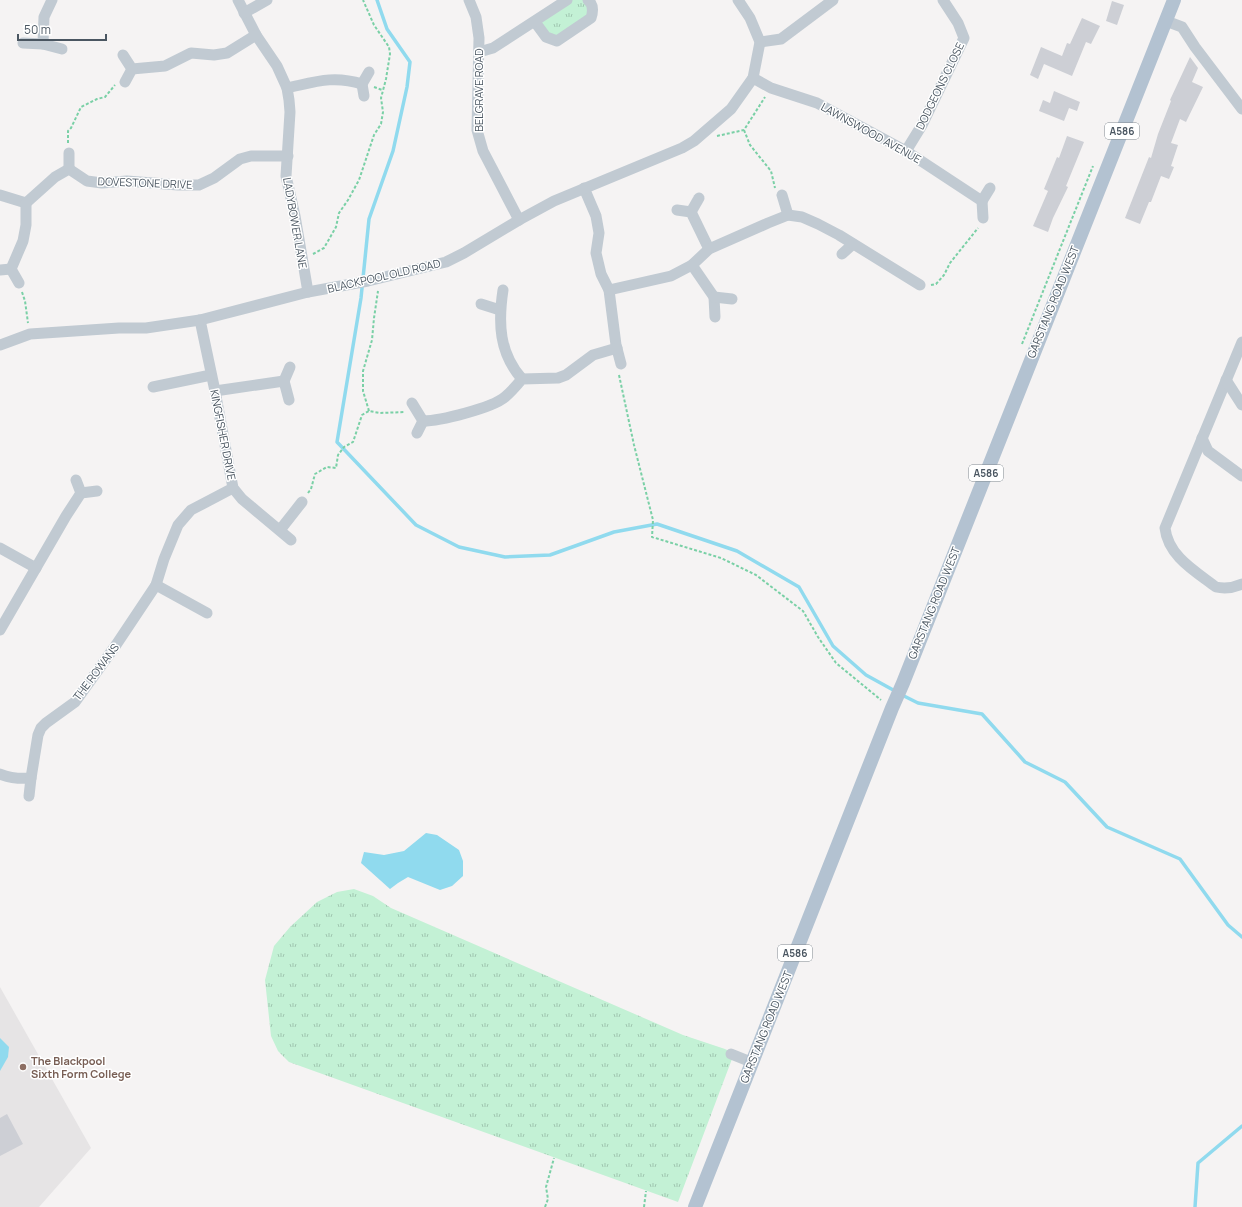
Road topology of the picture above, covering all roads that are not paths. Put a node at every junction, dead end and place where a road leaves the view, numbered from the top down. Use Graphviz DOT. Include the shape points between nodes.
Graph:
graph roads {
  1 [pos="52,0"];
  2 [pos="238,0"];
  3 [pos="267,0"];
  4 [pos="469,0"];
  5 [pos="567,0"];
  6 [pos="588,0"];
  7 [pos="738,0"];
  8 [pos="833,0"];
  9 [pos="943,0"];
  10 [pos="1172,1"];
  11 [pos="244,13"];
  12 [pos="1166,21"];
  13 [pos="535,22"];
  14 [pos="256,34"];
  15 [pos="760,42"];
  16 [pos="23,43"];
  17 [pos="43,44"];
  18 [pos="62,49"];
  19 [pos="479,52"];
  20 [pos="123,55"];
  21 [pos="132,69"];
  22 [pos="369,72"];
  23 [pos="753,78"];
  24 [pos="125,82"];
  25 [pos="362,84"];
  26 [pos="287,88"];
  27 [pos="364,96"];
  28 [pos="1242,109"];
  29 [pos="906,151"];
  30 [pos="70,153"];
  31 [pos="288,156"];
  32 [pos="69,169"];
  33 [pos="584,188"];
  34 [pos="990,188"];
  35 [pos="0,195"];
  36 [pos="782,196"];
  37 [pos="698,198"];
  38 [pos="982,201"];
  39 [pos="26,203"];
  40 [pos="677,210"];
  41 [pos="691,212"];
  42 [pos="788,215"];
  43 [pos="983,218"];
  44 [pos="519,220"];
  45 [pos="853,244"];
  46 [pos="709,249"];
  47 [pos="842,254"];
  48 [pos="692,264"];
  49 [pos="11,269"];
  50 [pos="0,270"];
  51 [pos="19,283"];
  52 [pos="920,285"];
  53 [pos="503,290"];
  54 [pos="609,290"];
  55 [pos="308,292"];
  56 [pos="714,298"];
  57 [pos="732,299"];
  58 [pos="481,304"];
  59 [pos="500,310"];
  60 [pos="715,317"];
  61 [pos="200,320"];
  62 [pos="1242,342"];
  63 [pos="0,345"];
  64 [pos="617,348"];
  65 [pos="621,364"];
  66 [pos="290,367"];
  67 [pos="211,374"];
  68 [pos="522,379"];
  69 [pos="1226,380"];
  70 [pos="284,381"];
  71 [pos="153,387"];
  72 [pos="215,391"];
  73 [pos="289,400"];
  74 [pos="1242,405"];
  75 [pos="414,406"];
  76 [pos="423,421"];
  77 [pos="417,433"];
  78 [pos="1202,438"];
  79 [pos="1242,476"];
  80 [pos="76,480"];
  81 [pos="233,488"];
  82 [pos="97,491"];
  83 [pos="82,493"];
  84 [pos="302,502"];
  85 [pos="280,530"];
  86 [pos="291,540"];
  87 [pos="0,548"];
  88 [pos="36,568"];
  89 [pos="1242,584"];
  90 [pos="156,585"];
  91 [pos="207,613"];
  92 [pos="0,630"];
  93 [pos="0,774"];
  94 [pos="31,778"];
  95 [pos="29,796"];
  96 [pos="731,1054"];
  97 [pos="752,1062"];
  98 [pos="695,1207"];
  1 -- 17 [label="street" via="44,17"];
  2 -- 11 [label="street, LADYBOWER LANE"];
  3 -- 11 [label="street"];
  4 -- 19 [label="street, BELGRAVE ROAD" via="476,17 480,38"];
  5 -- 13 [label="street"];
  6 -- 13 [label="street" via="593,10 591,18 557,41 546,37"];
  7 -- 15 [label="street" via="750,18"];
  8 -- 15 [label="street" via="781,39"];
  9 -- 29 [label="street, DODGEONS CLOSE" via="958,23 964,38"];
  10 -- 12 [label="main road, GARSTANG ROAD WEST / A586"];
  11 -- 14 [label="street, LADYBOWER LANE"];
  12 -- 28 [label="street" via="1182,27"];
  12 -- 97 [label="main road, GARSTANG ROAD WEST / A586"];
  13 -- 19 [label="street" via="493,48"];
  14 -- 21 [label="street" via="227,53 191,53 165,66"];
  14 -- 26 [label="street, LADYBOWER LANE" via="277,66"];
  15 -- 23 [label="street, BLACKPOOL OLD ROAD"];
  16 -- 17 [label="street"];
  17 -- 18 [label="street"];
  19 -- 44 [label="street, BELGRAVE ROAD" via="477,130 483,151"];
  20 -- 21 [label="street"];
  21 -- 24 [label="street"];
  22 -- 25 [label="street"];
  23 -- 29 [label="street, LAWNSWOOD AVENUE" via="771,88 817,103"];
  23 -- 33 [label="street, BLACKPOOL OLD ROAD" via="731,109 694,142"];
  25 -- 26 [label="street" via="349,79 334,78"];
  25 -- 27 [label="street"];
  26 -- 31 [label="street, LADYBOWER LANE" via="290,112"];
  29 -- 38 [label="street, LAWNSWOOD AVENUE"];
  30 -- 32 [label="street"];
  31 -- 32 [label="street, DOVESTONE DRIVE" via="251,156 240,159 214,178 199,185 127,181 102,183 87,181"];
  31 -- 55 [label="street, LADYBOWER LANE" via="286,176"];
  32 -- 39 [label="street" via="55,177"];
  33 -- 44 [label="street, BLACKPOOL OLD ROAD"];
  33 -- 54 [label="street" via="596,216 599,233 596,253 601,274"];
  34 -- 38 [label="street"];
  35 -- 39 [label="street"];
  36 -- 42 [label="street"];
  37 -- 41 [label="street"];
  38 -- 43 [label="street"];
  39 -- 49 [label="street" via="23,241"];
  40 -- 41 [label="street"];
  41 -- 46 [label="street"];
  42 -- 45 [label="street" via="802,217 818,224"];
  42 -- 46 [label="street"];
  44 -- 55 [label="street, BLACKPOOL OLD ROAD" via="446,262"];
  45 -- 47 [label="street"];
  45 -- 52 [label="street"];
  46 -- 48 [label="street"];
  48 -- 54 [label="street" via="671,276"];
  48 -- 56 [label="street"];
  49 -- 50 [label="street"];
  49 -- 51 [label="street"];
  53 -- 59 [label="street"];
  54 -- 64 [label="street"];
  55 -- 61 [label="street, BLACKPOOL OLD ROAD"];
  56 -- 57 [label="street"];
  56 -- 60 [label="street"];
  58 -- 59 [label="street"];
  59 -- 68 [label="street" via="504,352"];
  61 -- 63 [label="street, BLACKPOOL OLD ROAD" via="146,328 30,334"];
  61 -- 67 [label="street, KINGFISHER DRIVE"];
  62 -- 69 [label="street"];
  64 -- 65 [label="street"];
  64 -- 68 [label="street" via="593,355 558,378"];
  66 -- 70 [label="street"];
  67 -- 71 [label="street"];
  67 -- 72 [label="street, KINGFISHER DRIVE"];
  68 -- 76 [label="street" via="504,398 492,404 434,421"];
  69 -- 74 [label="street"];
  69 -- 78 [label="street"];
  70 -- 72 [label="street"];
  70 -- 73 [label="street"];
  72 -- 81 [label="street, KINGFISHER DRIVE"];
  75 -- 76 [label="street"];
  76 -- 77 [label="street"];
  78 -- 79 [label="street" via="1208,450"];
  78 -- 89 [label="street" via="1168,518 1166,536 1179,558 1216,587 1223,589"];
  80 -- 83 [label="street"];
  81 -- 85 [label="street, KINGFISHER DRIVE" via="242,499"];
  81 -- 90 [label="street, THE ROWANS" via="191,510 178,525"];
  82 -- 83 [label="street"];
  83 -- 88 [label="street"];
  84 -- 85 [label="street"];
  85 -- 86 [label="street, KINGFISHER DRIVE"];
  87 -- 88 [label="street"];
  88 -- 92 [label="street"];
  90 -- 91 [label="street"];
  90 -- 94 [label="street, THE ROWANS" via="75,702 42,728 38,735"];
  93 -- 94 [label="street" via="21,779"];
  94 -- 95 [label="street, THE ROWANS"];
  96 -- 97 [label="street"];
  97 -- 98 [label="main road, GARSTANG ROAD WEST / A586"];
}
